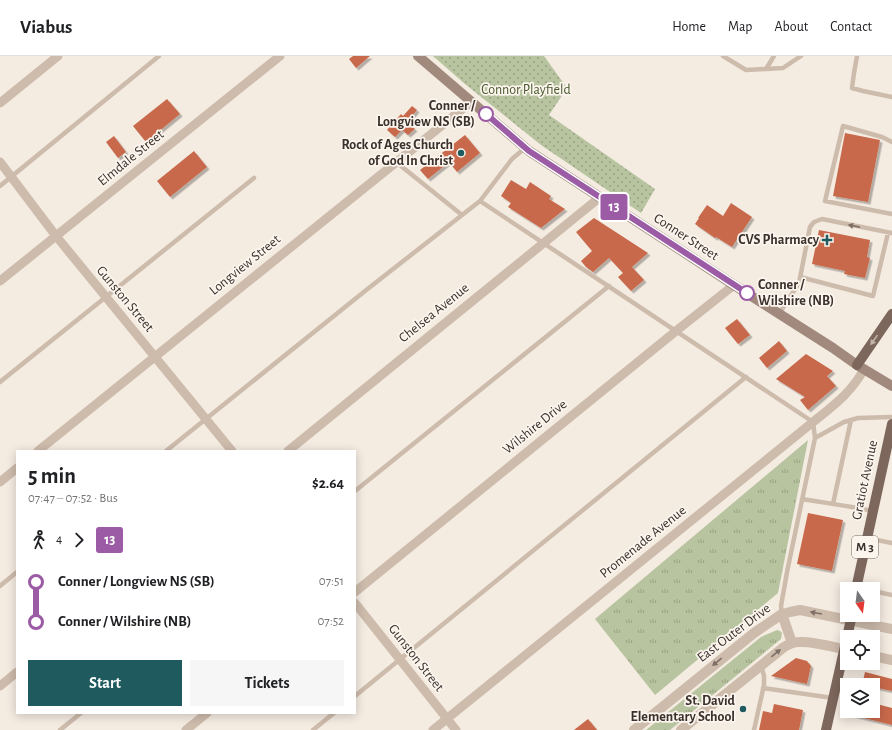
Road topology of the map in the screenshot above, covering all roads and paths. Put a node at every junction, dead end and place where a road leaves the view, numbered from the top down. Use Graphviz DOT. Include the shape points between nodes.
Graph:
graph roads {
  1 [pos="58,56"];
  2 [pos="159,56"];
  3 [pos="418,56"];
  4 [pos="723,56"];
  5 [pos="774,56"];
  6 [pos="801,56"];
  7 [pos="857,56"];
  8 [pos="276,57"];
  9 [pos="766,69"];
  10 [pos="892,97"];
  11 [pos="471,102"];
  12 [pos="0,103"];
  13 [pos="892,142"];
  14 [pos="525,148"];
  15 [pos="0,162"];
  16 [pos="396,162"];
  17 [pos="12,176"];
  18 [pos="254,178"];
  19 [pos="0,186"];
  20 [pos="599,198"];
  21 [pos="480,201"];
  22 [pos="892,214"];
  23 [pos="462,215"];
  24 [pos="890,233"];
  25 [pos="56,236"];
  26 [pos="543,242"];
  27 [pos="800,277"];
  28 [pos="0,281"];
  29 [pos="734,285"];
  30 [pos="609,286"];
  31 [pos="106,298"];
  32 [pos="779,314"];
  33 [pos="892,314"];
  34 [pos="676,331"];
  35 [pos="155,356"];
  36 [pos="860,367"];
  37 [pos="746,377"];
  38 [pos="0,382"];
  39 [pos="892,386"];
  40 [pos="892,417"];
  41 [pos="206,418"];
  42 [pos="851,420"];
  43 [pos="813,422"];
  44 [pos="892,424"];
  45 [pos="815,438"];
  46 [pos="39,450"];
  47 [pos="167,450"];
  48 [pos="231,450"];
  49 [pos="289,450"];
  50 [pos="16,469"];
  51 [pos="0,482"];
  52 [pos="356,490"];
  53 [pos="802,499"];
  54 [pos="833,504"];
  55 [pos="873,511"];
  56 [pos="867,538"];
  57 [pos="892,542"];
  58 [pos="16,573"];
  59 [pos="859,582"];
  60 [pos="0,586"];
  61 [pos="356,591"];
  62 [pos="880,592"];
  63 [pos="892,595"];
  64 [pos="356,604"];
  65 [pos="782,614"];
  66 [pos="840,616"];
  67 [pos="866,622"];
  68 [pos="892,629"];
  69 [pos="792,643"];
  70 [pos="840,649"];
  71 [pos="880,657"];
  72 [pos="400,660"];
  73 [pos="892,660"];
  74 [pos="761,665"];
  75 [pos="841,670"];
  76 [pos="16,673"];
  77 [pos="0,686"];
  78 [pos="763,688"];
  79 [pos="356,695"];
  80 [pos="833,698"];
  81 [pos="80,714"];
  82 [pos="206,714"];
  83 [pos="333,714"];
  84 [pos="447,719"];
  85 [pos="60,730"];
  86 [pos="186,730"];
  87 [pos="313,730"];
  88 [pos="433,730"];
  89 [pos="456,730"];
  90 [pos="634,730"];
  91 [pos="681,730"];
  92 [pos="754,730"];
  93 [pos="826,730"];
  1 -- 12 [label="street"];
  2 -- 17 [label="lane"];
  3 -- 11 [label="main road, Conner Street"];
  4 -- 9 [label="lane" via="746,70"];
  5 -- 9 [label="lane"];
  6 -- 9 [label="lane" via="783,68"];
  7 -- 10 [label="lane" via="852,88"];
  8 -- 25 [label="street, Elmdale Street"];
  11 -- 14 [label="main road, Conner Street"];
  11 -- 16 [label="street, Longview Street"];
  13 -- 22 [label="lane" via="843,126 825,201"];
  14 -- 20 [label="main road, Conner Street"];
  14 -- 21 [label="lane" via="512,159"];
  15 -- 17 [label="street, Gunston Street"];
  16 -- 23 [label="lane"];
  16 -- 35 [label="street, Longview Street"];
  17 -- 19 [label="lane"];
  17 -- 25 [label="street, Gunston Street"];
  18 -- 31 [label="lane"];
  20 -- 26 [label="street, Chelsea Avenue"];
  20 -- 29 [label="main road, Conner Street"];
  21 -- 23 [label="lane"];
  21 -- 26 [label="lane"];
  23 -- 41 [label="lane"];
  24 -- 27 [label="lane, one-way" via="822,220 814,222 810,226"];
  24 -- 27 [label="lane" via="873,296"];
  25 -- 28 [label="street, Elmdale Street"];
  25 -- 31 [label="street, Gunston Street"];
  26 -- 30 [label="lane"];
  26 -- 49 [label="street, Chelsea Avenue"];
  27 -- 32 [label="lane" via="799,283"];
  29 -- 32 [label="main road, Conner Street"];
  29 -- 34 [label="street, Wilshire Drive"];
  30 -- 34 [label="lane"];
  30 -- 52 [label="lane"];
  31 -- 35 [label="street, Gunston Street"];
  31 -- 38 [label="lane"];
  32 -- 36 [label="main road, Conner Street"];
  33 -- 36 [label="main road, one-way"];
  34 -- 37 [label="lane"];
  34 -- 61 [label="street, Wilshire Drive"];
  35 -- 41 [label="street, Gunston Street"];
  35 -- 46 [label="street, Longview Street"];
  36 -- 39 [label="main road, Conner Street"];
  36 -- 43 [label="street, Promenade Avenue" via="859,379 847,393"];
  37 -- 43 [label="lane"];
  37 -- 72 [label="lane"];
  40 -- 42 [label="lane"];
  41 -- 47 [label="lane"];
  41 -- 48 [label="street, Gunston Street"];
  42 -- 45 [label="lane"];
  42 -- 54 [label="lane"];
  43 -- 45 [label="lane"];
  43 -- 84 [label="street, Promenade Avenue"];
  44 -- 55 [label="main road, Gratiot Avenue / M 3"];
  45 -- 53 [label="lane"];
  50 -- 51 [label="street"];
  53 -- 54 [label="lane"];
  53 -- 65 [label="lane" via="783,592"];
  54 -- 55 [label="lane"];
  55 -- 56 [label="main road, Gratiot Avenue / M 3"];
  56 -- 57 [label="lane"];
  56 -- 59 [label="main road, Gratiot Avenue / M 3"];
  58 -- 60 [label="lane"];
  62 -- 63 [label="lane"];
  64 -- 72 [label="street, Gunston Street"];
  66 -- 65 [label="street, East Outer Drive, one-way" via="800,610"];
  65 -- 69 [label="street"];
  65 -- 90 [label="street, East Outer Drive, one-way" via="754,633"];
  67 -- 68 [label="street, East Outer Drive"];
  69 -- 70 [label="street" via="818,644"];
  74 -- 69 [label="street, one-way" via="784,646"];
  71 -- 73 [label="street"];
  72 -- 79 [label="lane"];
  72 -- 84 [label="street, Gunston Street"];
  74 -- 78 [label="lane" via="764,676"];
  74 -- 91 [label="street"];
  75 -- 80 [label="main road"];
  76 -- 77 [label="street"];
  78 -- 80 [label="lane"];
  78 -- 92 [label="lane"];
  80 -- 93 [label="main road"];
  81 -- 85 [label="lane"];
  82 -- 86 [label="street"];
  83 -- 87 [label="lane"];
  84 -- 88 [label="street, Promenade Avenue"];
  84 -- 89 [label="street, Gunston Street"];
}
